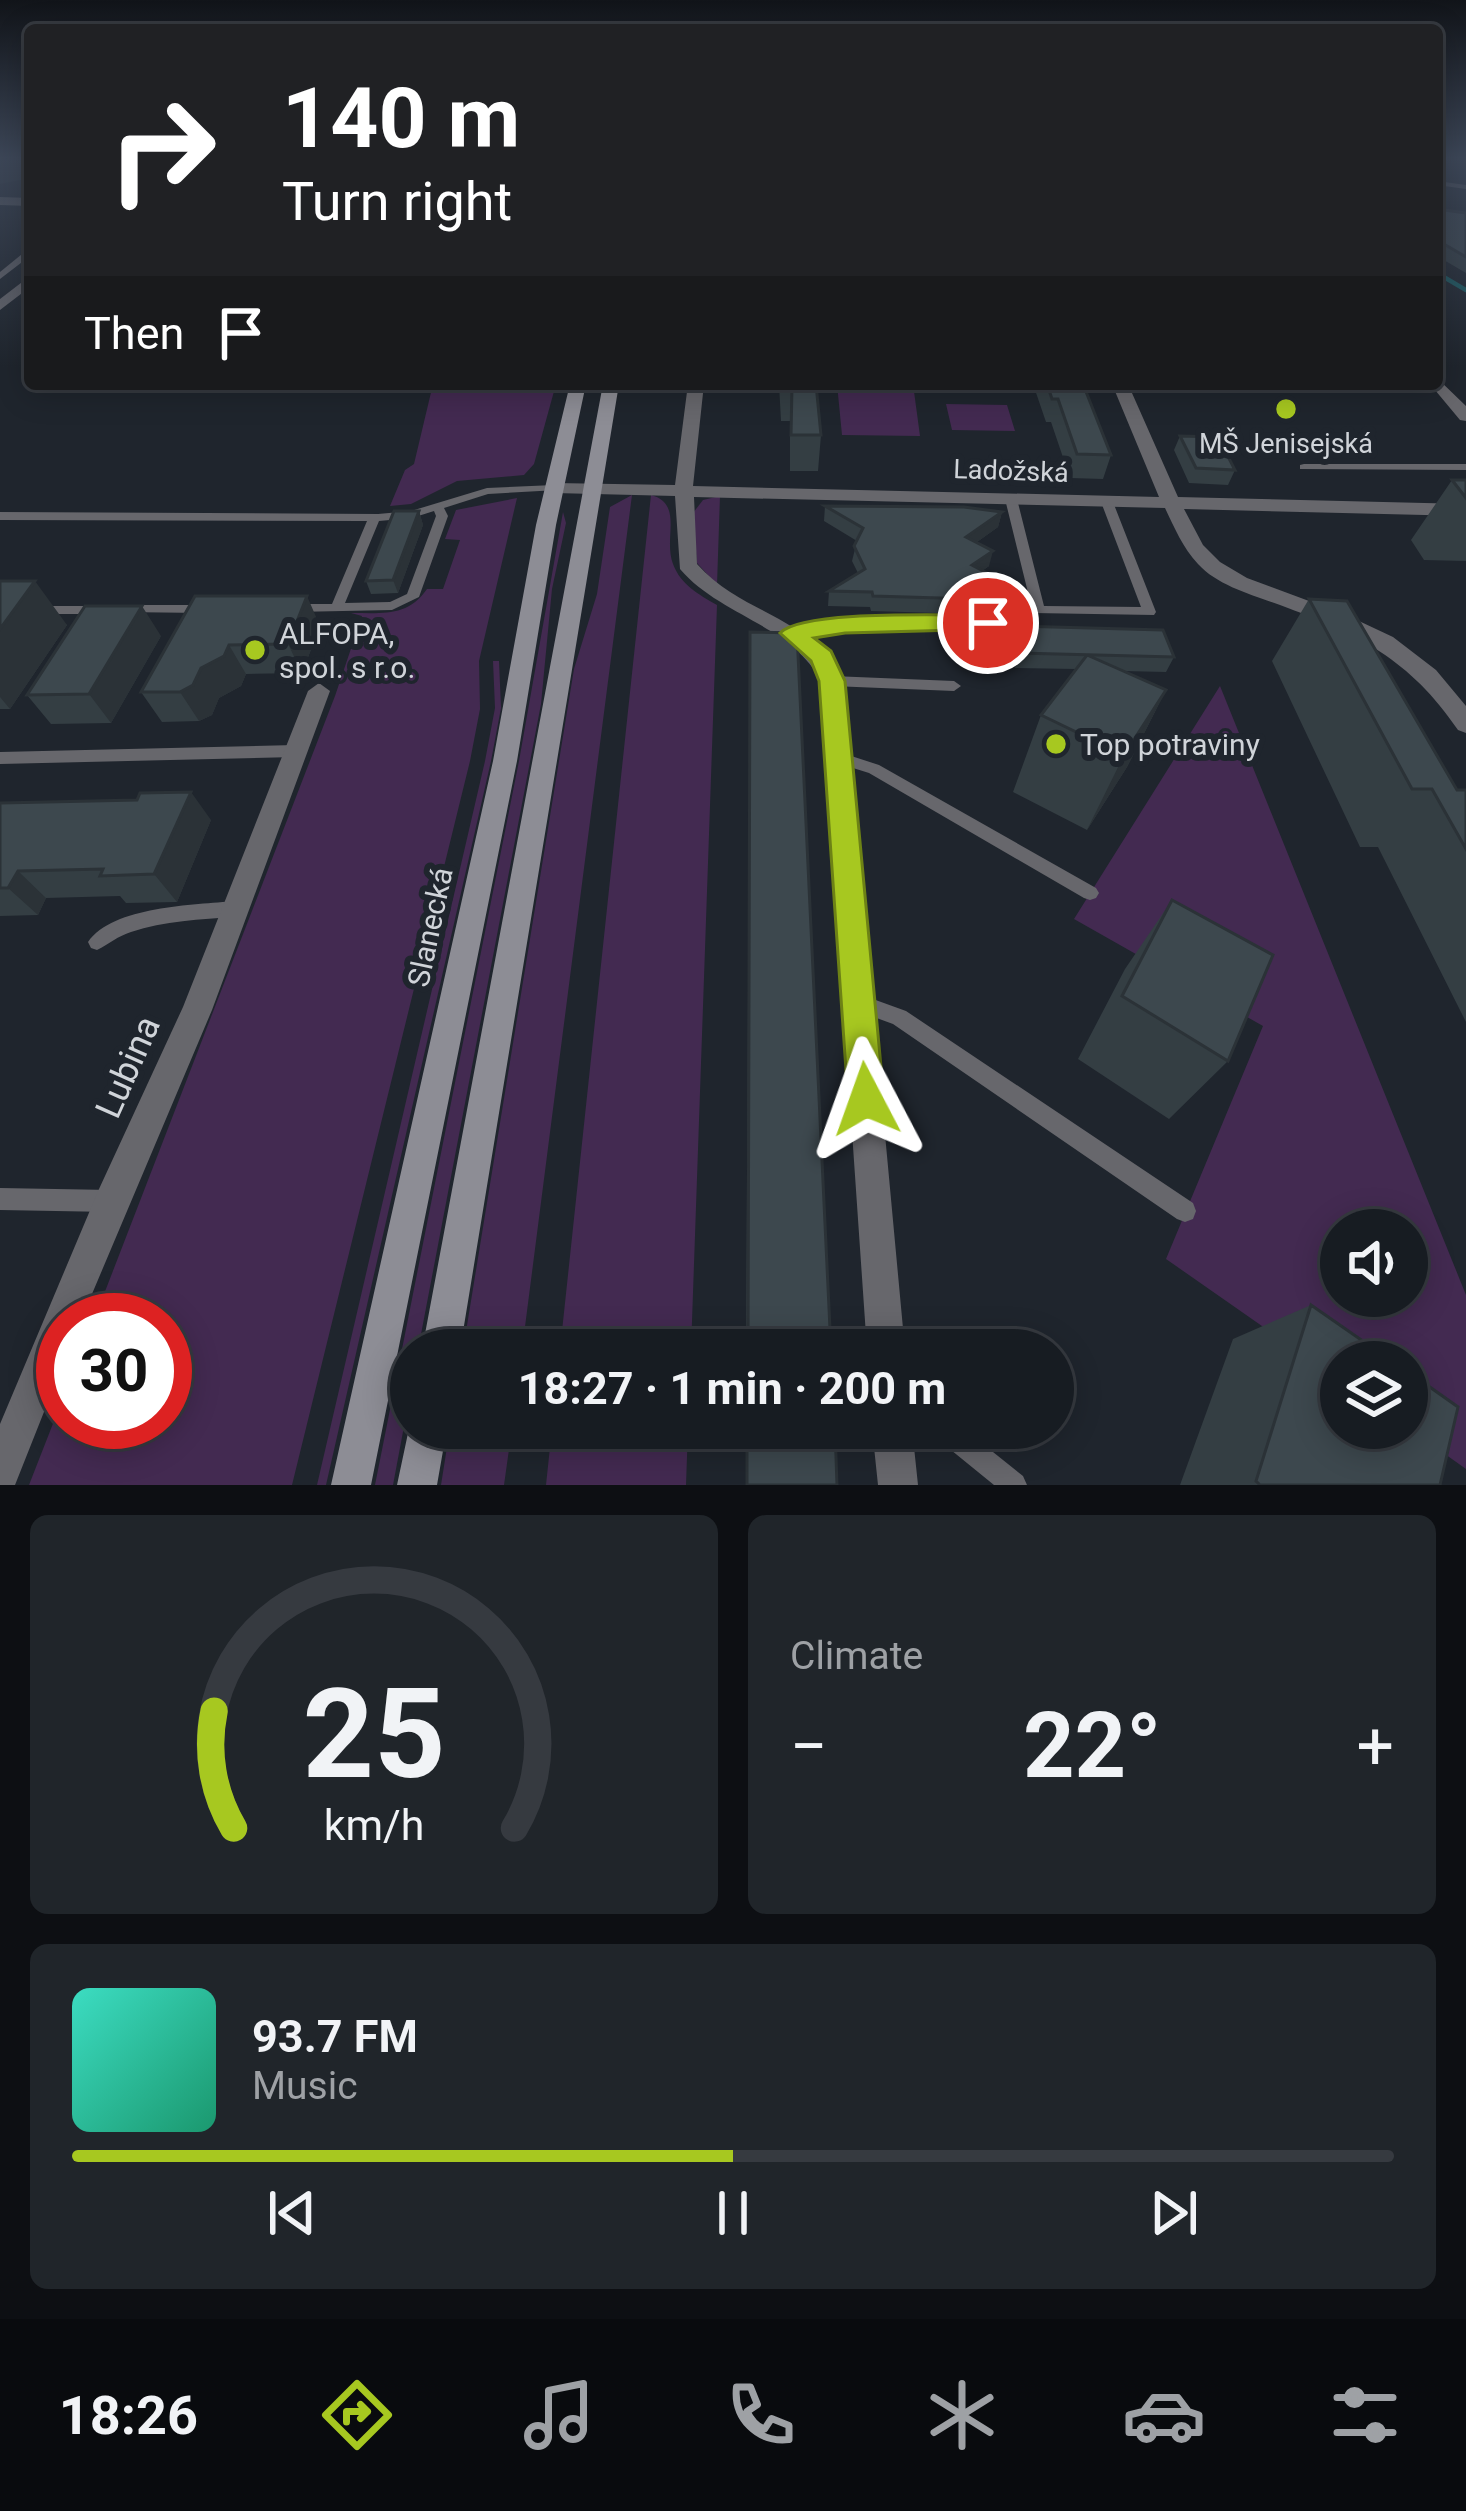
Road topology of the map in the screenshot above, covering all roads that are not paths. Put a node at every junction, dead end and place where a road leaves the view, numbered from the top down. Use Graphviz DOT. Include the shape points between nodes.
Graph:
graph roads {
  1 [pos="24,256"];
  2 [pos="0,276"];
  3 [pos="24,285"];
  4 [pos="0,305"];
  5 [pos="577,390"];
  6 [pos="610,390"];
  7 [pos="695,390"];
  8 [pos="1123,390"];
  9 [pos="1443,390"];
  10 [pos="1466,416"];
  11 [pos="1304,467"];
  12 [pos="1466,467"];
  13 [pos="554,488"];
  14 [pos="593,488"];
  15 [pos="687,489"];
  16 [pos="1011,499"];
  17 [pos="1107,502"];
  18 [pos="1175,503"];
  19 [pos="437,506"];
  20 [pos="1466,511"];
  21 [pos="0,516"];
  22 [pos="374,518"];
  23 [pos="266,608"];
  24 [pos="337,608"];
  25 [pos="219,609"];
  26 [pos="0,610"];
  27 [pos="988,623"];
  28 [pos="792,633"];
  29 [pos="832,681"];
  30 [pos="954,686"];
  31 [pos="319,691"];
  32 [pos="1466,724"];
  33 [pos="295,751"];
  34 [pos="0,758"];
  35 [pos="839,758"];
  36 [pos="1090,892"];
  37 [pos="235,909"];
  38 [pos="97,942"];
  39 [pos="859,1003"];
  40 [pos="0,1199"];
  41 [pos="111,1202"];
  42 [pos="1185,1211"];
  43 [pos="445,1329"];
  44 [pos="884,1329"];
  45 [pos="423,1449"];
  46 [pos="894,1449"];
  47 [pos="970,1449"];
  48 [pos="0,1472"];
  49 [pos="351,1485"];
  50 [pos="417,1485"];
  51 [pos="898,1485"];
  52 [pos="1014,1485"];
  1 -- 2 [label="lane"];
  3 -- 4 [label="street"];
  5 -- 13 [label="main road, Slanecká"];
  6 -- 14 [label="main road"];
  7 -- 15 [label="street"];
  8 -- 18 [label="street"];
  9 -- 10 [label="street"];
  11 -- 12 [label="lane"];
  13 -- 14 [label="street, Ladožská"];
  13 -- 19 [label="lane" via="487,491"];
  13 -- 49 [label="main road, Slanecká" via="505,761"];
  14 -- 15 [label="street, Ladožská"];
  14 -- 43 [label="main road"];
  15 -- 16 [label="street, Ladožská"];
  15 -- 28 [label="street" via="684,548 696,578"];
  16 -- 17 [label="street, Ladožská"];
  16 -- 17 [label="lane" via="1038,610 1149,612"];
  17 -- 18 [label="street, Ladožská"];
  18 -- 20 [label="street, Ladožská"];
  18 -- 32 [label="street" via="1198,554 1219,572 1403,651 1444,689"];
  19 -- 22 [label="lane"];
  19 -- 24 [label="lane" via="442,516 413,597"];
  21 -- 22 [label="lane"];
  22 -- 24 [label="lane"];
  23 -- 24 [label="lane"];
  25 -- 26 [label="lane"];
  27 -- 28 [label="lane"];
  28 -- 29 [label="street" via="822,657"];
  29 -- 30 [label="lane"];
  29 -- 35 [label="street"];
  31 -- 33 [label="street, Lubina"];
  33 -- 34 [label="lane"];
  33 -- 37 [label="street, Lubina"];
  35 -- 36 [label="lane" via="874,769"];
  35 -- 39 [label="street"];
  37 -- 38 [label="lane" via="112,929"];
  37 -- 41 [label="street, Lubina"];
  39 -- 42 [label="lane" via="899,1017"];
  39 -- 44 [label="street"];
  40 -- 41 [label="lane"];
  41 -- 48 [label="street, Lubina"];
  45 -- 50 [label="main road"];
  46 -- 51 [label="street"];
  47 -- 52 [label="lane"];
}
